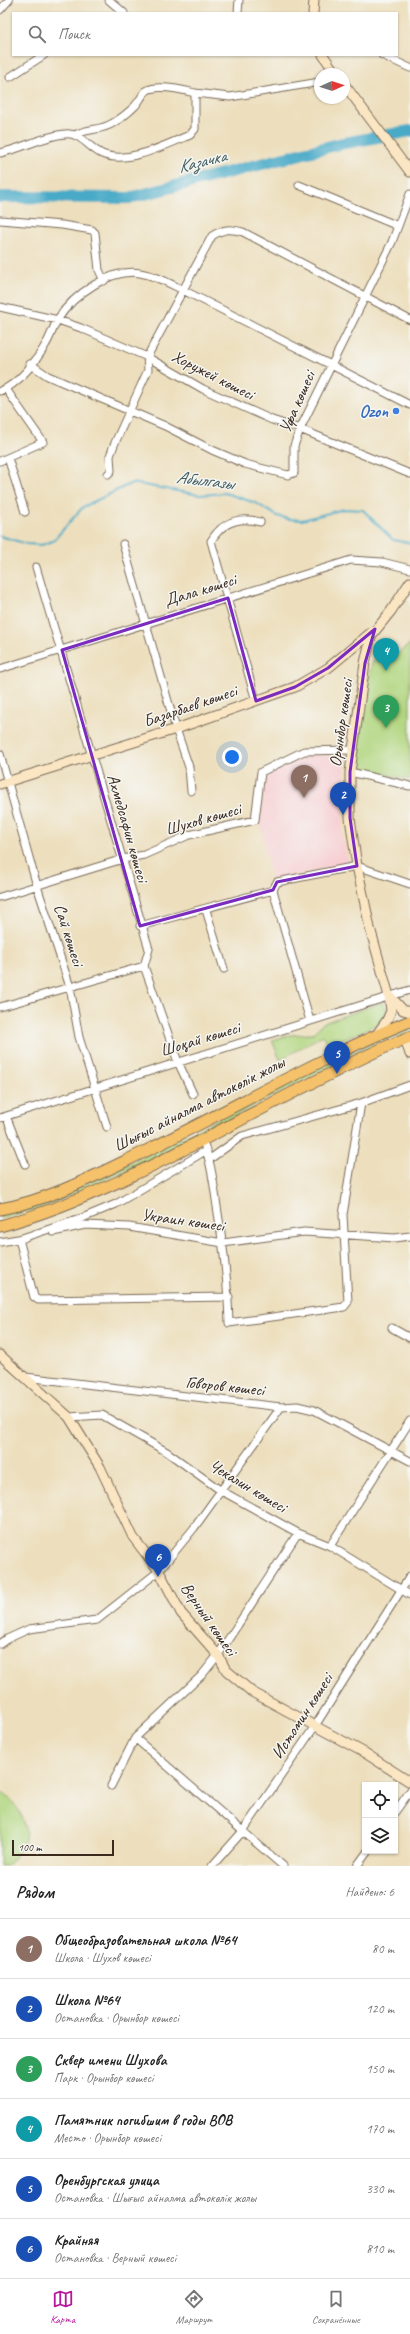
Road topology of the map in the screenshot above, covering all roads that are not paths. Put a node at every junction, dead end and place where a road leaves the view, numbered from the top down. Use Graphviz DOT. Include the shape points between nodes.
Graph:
graph roads {
  1 [pos="9,0"];
  2 [pos="109,0"];
  3 [pos="239,0"];
  4 [pos="314,0"];
  5 [pos="0,10"];
  6 [pos="123,12"];
  7 [pos="238,12"];
  8 [pos="313,12"];
  9 [pos="42,56"];
  10 [pos="324,56"];
  11 [pos="384,56"];
  12 [pos="331,68"];
  13 [pos="410,68"];
  14 [pos="10,77"];
  15 [pos="314,83"];
  16 [pos="350,92"];
  17 [pos="195,93"];
  18 [pos="75,136"];
  19 [pos="0,153"];
  20 [pos="410,172"];
  21 [pos="299,185"];
  22 [pos="410,194"];
  23 [pos="0,220"];
  24 [pos="398,226"];
  25 [pos="104,281"];
  26 [pos="183,290"];
  27 [pos="365,295"];
  28 [pos="0,307"];
  29 [pos="58,320"];
  30 [pos="410,320"];
  31 [pos="147,357"];
  32 [pos="30,364"];
  33 [pos="331,364"];
  34 [pos="3,390"];
  35 [pos="410,405"];
  36 [pos="129,410"];
  37 [pos="300,429"];
  38 [pos="8,458"];
  39 [pos="0,461"];
  40 [pos="108,474"];
  41 [pos="410,474"];
  42 [pos="26,512"];
  43 [pos="260,522"];
  44 [pos="123,544"];
  45 [pos="36,567"];
  46 [pos="410,569"];
  47 [pos="410,582"];
  48 [pos="228,598"];
  49 [pos="145,622"];
  50 [pos="375,629"];
  51 [pos="62,650"];
  52 [pos="0,669"];
  53 [pos="256,701"];
  54 [pos="176,729"];
  55 [pos="352,750"];
  56 [pos="0,754"];
  57 [pos="91,756"];
  58 [pos="350,772"];
  59 [pos="4,783"];
  60 [pos="410,786"];
  61 [pos="191,791"];
  62 [pos="123,859"];
  63 [pos="357,866"];
  64 [pos="410,884"];
  65 [pos="37,886"];
  66 [pos="273,890"];
  67 [pos="0,897"];
  68 [pos="206,910"];
  69 [pos="140,926"];
  70 [pos="144,966"];
  71 [pos="224,969"];
  72 [pos="70,987"];
  73 [pos="410,990"];
  74 [pos="389,996"];
  75 [pos="0,1007"];
  76 [pos="410,1012"];
  77 [pos="410,1020"];
  78 [pos="310,1021"];
  79 [pos="377,1034"];
  80 [pos="407,1038"];
  81 [pos="410,1054"];
  82 [pos="178,1062"];
  83 [pos="410,1085"];
  84 [pos="96,1088"];
  85 [pos="193,1094"];
  86 [pos="360,1103"];
  87 [pos="3,1117"];
  88 [pos="107,1127"];
  89 [pos="202,1139"];
  90 [pos="207,1150"];
  91 [pos="210,1159"];
  92 [pos="25,1164"];
  93 [pos="0,1209"];
  94 [pos="0,1226"];
  95 [pos="344,1233"];
  96 [pos="410,1236"];
  97 [pos="20,1239"];
  98 [pos="0,1242"];
  99 [pos="223,1243"];
  100 [pos="229,1297"];
  101 [pos="392,1328"];
  102 [pos="410,1338"];
  103 [pos="0,1355"];
  104 [pos="24,1377"];
  105 [pos="281,1408"];
  106 [pos="69,1416"];
  107 [pos="410,1421"];
  108 [pos="392,1450"];
  109 [pos="410,1461"];
  110 [pos="220,1490"];
  111 [pos="298,1533"];
  112 [pos="330,1546"];
  113 [pos="159,1571"];
  114 [pos="410,1576"];
  115 [pos="401,1589"];
  116 [pos="410,1595"];
  117 [pos="0,1644"];
  118 [pos="218,1655"];
  119 [pos="315,1726"];
  120 [pos="135,1738"];
  121 [pos="410,1782"];
  122 [pos="111,1786"];
  123 [pos="410,1791"];
  124 [pos="398,1808"];
  125 [pos="243,1831"];
  126 [pos="366,1854"];
  127 [pos="212,1866"];
  128 [pos="283,1866"];
  129 [pos="357,1866"];
  1 -- 5 [label="street"];
  2 -- 6 [label="street"];
  3 -- 7 [label="street"];
  4 -- 8 [label="street"];
  9 -- 14 [label="street"];
  10 -- 12 [label="street"];
  11 -- 13 [label="street"];
  15 -- 17 [label="street" via="230,97"];
  16 -- 20 [label="street"];
  17 -- 18 [label="street" via="177,89 153,89 146,92 134,107 113,124 99,130 83,131"];
  17 -- 18 [label="street" via="195,129 190,135 163,146 133,155 110,156 90,147"];
  18 -- 19 [label="street" via="64,134"];
  21 -- 24 [label="street"];
  22 -- 24 [label="street, Уфа көшесі"];
  23 -- 25 [label="street" via="92,230 95,233 98,270"];
  24 -- 27 [label="street, Уфа көшесі"];
  25 -- 26 [label="street" via="127,272 139,273 156,277"];
  25 -- 29 [label="street" via="76,299"];
  26 -- 27 [label="street" via="212,236 221,230 231,228"];
  26 -- 31 [label="street"];
  26 -- 33 [label="street"];
  27 -- 30 [label="street"];
  27 -- 33 [label="street, Уфа көшесі"];
  28 -- 29 [label="street, Хоружей көшесі"];
  29 -- 31 [label="street, Хоружей көшесі"];
  29 -- 32 [label="street" via="46,344"];
  31 -- 36 [label="street" via="148,370"];
  31 -- 37 [label="street, Хоружей көшесі" via="209,392 272,420"];
  32 -- 34 [label="street"];
  32 -- 36 [label="street, Уфа көшесі" via="48,376"];
  33 -- 35 [label="street"];
  33 -- 37 [label="street, Уфа көшесі"];
  34 -- 38 [label="street" via="43,442"];
  36 -- 37 [label="street, Уфа көшесі" via="245,464 288,474 294,473 294,446"];
  36 -- 40 [label="street" via="110,456 112,465"];
  37 -- 41 [label="street, Хоружей көшесі"];
  38 -- 39 [label="street"];
  38 -- 42 [label="street"];
  43 -- 48 [label="street" via="242,520 225,524 211,541"];
  44 -- 49 [label="street"];
  45 -- 51 [label="street, Ахмедсафин көшесі"];
  46 -- 48 [label="street, Дала көшесі" via="382,562 352,560"];
  47 -- 50 [label="street, Орынбор көшесі" via="391,611"];
  48 -- 49 [label="street, Дала көшесі"];
  48 -- 53 [label="street"];
  49 -- 51 [label="street, Дала көшесі"];
  49 -- 54 [label="street"];
  50 -- 53 [label="street, Базарбаев көшесі" via="328,668 295,687"];
  50 -- 55 [label="street, Орынбор көшесі" via="365,664"];
  51 -- 52 [label="street, Дала көшесі"];
  51 -- 57 [label="street, Ахмедсафин көшесі"];
  53 -- 54 [label="street, Базарбаев көшесі"];
  54 -- 57 [label="street, Базарбаев көшесі"];
  54 -- 61 [label="street" via="189,767"];
  55 -- 58 [label="street, Орынбор көшесі"];
  55 -- 62 [label="street, Шухов көшесі" via="304,751 261,772 254,820 189,835 144,855"];
  56 -- 59 [label="street, Сай көшесі"];
  57 -- 59 [label="street, Базарбаев көшесі"];
  57 -- 62 [label="street, Ахмедсафин көшесі"];
  58 -- 60 [label="street"];
  58 -- 63 [label="street, Орынбор көшесі" via="350,818"];
  59 -- 65 [label="street, Сай көшесі"];
  62 -- 65 [label="street, Шухов көшесі"];
  62 -- 69 [label="street, Ахмедсафин көшесі"];
  63 -- 64 [label="street"];
  63 -- 66 [label="street" via="277,882"];
  63 -- 74 [label="street, Орынбор көшесі" via="370,928"];
  65 -- 67 [label="street, Шухов көшесі"];
  65 -- 72 [label="street, Сай көшесі"];
  66 -- 68 [label="street"];
  66 -- 78 [label="street"];
  68 -- 69 [label="street"];
  68 -- 71 [label="street"];
  69 -- 70 [label="street, Ахмедсафин көшесі" via="149,949"];
  70 -- 72 [label="street"];
  70 -- 82 [label="street"];
  72 -- 75 [label="street"];
  72 -- 84 [label="street, Сай көшесі" via="80,1036"];
  73 -- 74 [label="street, Шоқай көшесі"];
  74 -- 76 [label="street" via="396,1004"];
  74 -- 78 [label="street, Шоқай көшесі"];
  74 -- 79 [label="street, Орынбор көшесі" via="391,1011"];
  77 -- 79 [label="main road, Шығыс айналма автокөлік жолы"];
  78 -- 82 [label="street, Шоқай көшесі"];
  79 -- 93 [label="main road, Шығыс айналма автокөлік жолы" via="120,1164 67,1187"];
  80 -- 81 [label="street"];
  80 -- 89 [label="main road, Шығыс айналма автокөлік жолы" via="323,1077"];
  82 -- 84 [label="street, Шоқай көшесі"];
  82 -- 85 [label="street"];
  83 -- 86 [label="street"];
  84 -- 87 [label="street, Шоқай көшесі"];
  84 -- 88 [label="street, Сай көшесі"];
  86 -- 91 [label="street" via="242,1136"];
  86 -- 95 [label="street" via="343,1215"];
  87 -- 92 [label="street"];
  89 -- 90 [label="street"];
  89 -- 94 [label="main road, Шығыс айналма автокөлік жолы" via="79,1200"];
  90 -- 91 [label="street"];
  90 -- 97 [label="street" via="116,1204"];
  91 -- 99 [label="street"];
  95 -- 96 [label="street, Украин көшесі" via="395,1238"];
  95 -- 99 [label="street, Украин көшесі" via="304,1232"];
  95 -- 100 [label="street" via="348,1302 344,1307 229,1323"];
  97 -- 98 [label="street, Украин көшесі"];
  97 -- 99 [label="street, Украин көшесі" via="85,1225 129,1227"];
  97 -- 100 [label="street" via="34,1297 38,1300"];
  99 -- 100 [label="street"];
  101 -- 102 [label="street"];
  103 -- 104 [label="street, Верный көшесі"];
  104 -- 105 [label="street, Говоров көшесі"];
  104 -- 106 [label="street, Верный көшесі"];
  105 -- 108 [label="street, Говоров көшесі" via="297,1406 314,1410"];
  105 -- 110 [label="street"];
  106 -- 110 [label="street, Чекалин көшесі" via="102,1415 168,1452"];
  106 -- 113 [label="street, Верный көшесі" via="100,1467 133,1537"];
  107 -- 108 [label="street"];
  108 -- 109 [label="street, Говоров көшесі"];
  108 -- 112 [label="street"];
  110 -- 111 [label="street, Чекалин көшесі"];
  110 -- 113 [label="street" via="194,1528"];
  111 -- 112 [label="street, Чекалин көшесі"];
  111 -- 118 [label="street"];
  112 -- 115 [label="street, Чекалин көшесі"];
  113 -- 117 [label="street" via="97,1620 29,1629"];
  113 -- 118 [label="street, Верный көшесі" via="181,1613"];
  114 -- 115 [label="street, Истомин көшесі"];
  115 -- 116 [label="street, Чекалин көшесі"];
  115 -- 119 [label="street, Истомин көшесі"];
  118 -- 119 [label="street, Верный көшесі" via="226,1670 237,1681"];
  118 -- 120 [label="street" via="202,1675"];
  119 -- 121 [label="street, Верный көшесі" via="365,1753"];
  119 -- 125 [label="street, Истомин көшесі"];
  120 -- 122 [label="street"];
  120 -- 125 [label="street"];
  123 -- 124 [label="street"];
  125 -- 127 [label="street, Истомин көшесі"];
  125 -- 128 [label="street"];
  126 -- 129 [label="street"];
}
